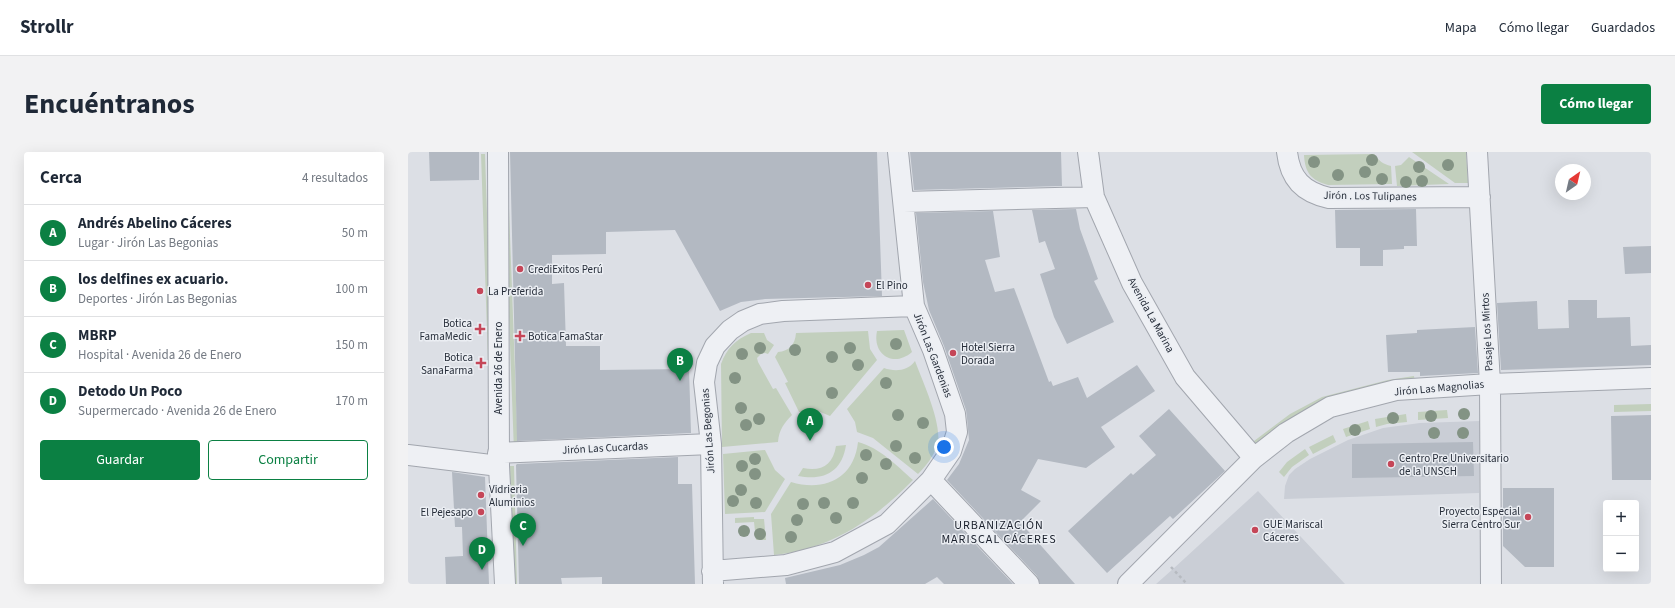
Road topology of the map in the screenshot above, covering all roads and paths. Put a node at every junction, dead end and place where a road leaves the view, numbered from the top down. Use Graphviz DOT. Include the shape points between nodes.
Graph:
graph roads {
  1 [pos="498,152"];
  2 [pos="898,152"];
  3 [pos="1088,152"];
  4 [pos="1287,152"];
  5 [pos="1477,152"];
  6 [pos="1094,197"];
  7 [pos="1480,197"];
  8 [pos="904,202"];
  9 [pos="914,306"];
  10 [pos="1651,378"];
  11 [pos="1490,384"];
  12 [pos="711,444"];
  13 [pos="408,455"];
  14 [pos="1254,458"];
  15 [pos="498,460"];
  16 [pos="932,480"];
  17 [pos="712,578"];
  18 [pos="505,584"];
  19 [pos="1030,584"];
  20 [pos="1128,584"];
  21 [pos="1491,584"];
  1 -- 15 [label="street, Avenida 26 de Enero"];
  2 -- 8 [label="street, Jirón Las Gardenias"];
  3 -- 6 [label="street, Avenida La Marina"];
  4 -- 7 [label="street, Jirón . Los Tulipanes" via="1292,174 1301,185 1315,195 1329,198"];
  5 -- 7 [label="street, Pasaje Los Mirtos"];
  6 -- 8 [label="street"];
  6 -- 14 [label="street, Avenida La Marina" via="1132,283 1185,377"];
  7 -- 11 [label="street, Pasaje Los Mirtos"];
  8 -- 9 [label="street, Jirón Las Gardenias"];
  9 -- 12 [label="street, Jirón Las Begonias" via="783,311 760,314 743,320 715,346 707,363 704,382"];
  9 -- 16 [label="street, Jirón Las Gardenias" via="956,414 957,432 951,451"];
  10 -- 11 [label="street, Jirón Las Magnolias"];
  11 -- 14 [label="street, Jirón Las Magnolias" via="1396,390 1330,407 1286,433"];
  11 -- 21 [label="street, Pasaje Los Mirtos"];
  12 -- 15 [label="street, Jirón Las Cucardas"];
  12 -- 17 [label="street, Jirón Las Begonias"];
  13 -- 15 [label="street, Jirón Las Cucardas"];
  14 -- 20 [label="street, Jirón Las Magnolias"];
  15 -- 18 [label="street, Avenida 26 de Enero"];
  16 -- 17 [label="street, Jirón Las Gardenias" via="887,524 835,552 786,565"];
  16 -- 19 [label="street"];
}
